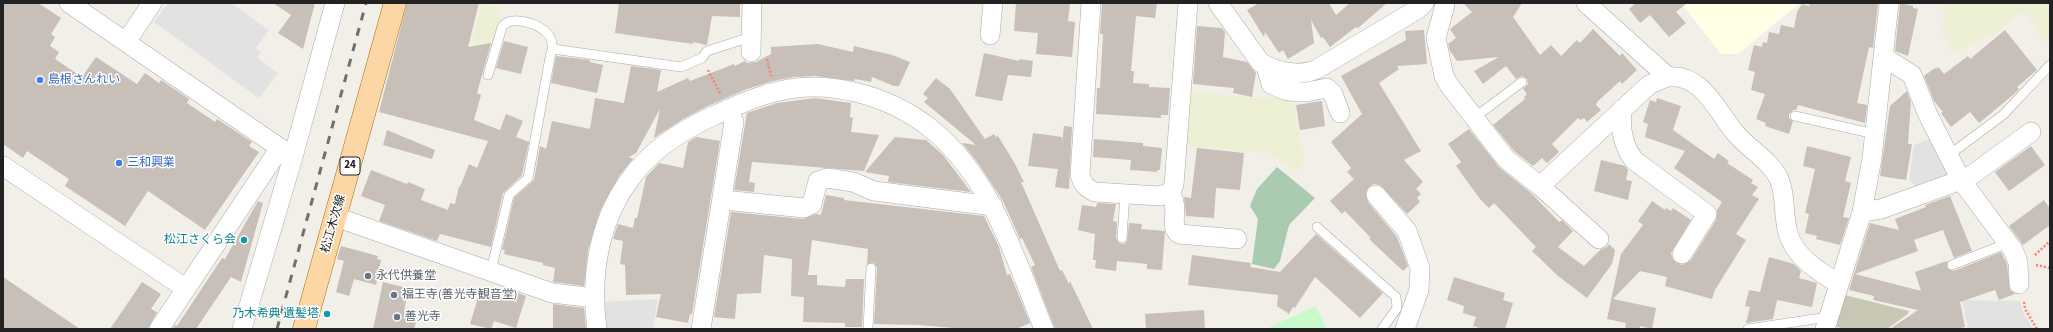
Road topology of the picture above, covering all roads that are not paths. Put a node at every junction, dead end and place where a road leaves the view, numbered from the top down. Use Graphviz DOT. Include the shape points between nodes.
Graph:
graph roads {
  1 [pos="69,3"];
  2 [pos="152,3"];
  3 [pos="335,3"];
  4 [pos="395,3"];
  5 [pos="752,3"];
  6 [pos="993,3"];
  7 [pos="1090,3"];
  8 [pos="1188,3"];
  9 [pos="1218,3"];
  10 [pos="1424,3"];
  11 [pos="1444,3"];
  12 [pos="1586,3"];
  13 [pos="1889,3"];
  14 [pos="990,35"];
  15 [pos="126,42"];
  16 [pos="751,45"];
  17 [pos="553,49"];
  18 [pos="1884,57"];
  19 [pos="2050,65"];
  20 [pos="1266,66"];
  21 [pos="488,75"];
  22 [pos="1668,77"];
  23 [pos="1522,82"];
  24 [pos="728,109"];
  25 [pos="1622,109"];
  26 [pos="1340,113"];
  27 [pos="1794,116"];
  28 [pos="1474,118"];
  29 [pos="2031,132"];
  30 [pos="1875,134"];
  31 [pos="286,153"];
  32 [pos="1949,155"];
  33 [pos="3,166"];
  34 [pos="1961,180"];
  35 [pos="1540,186"];
  36 [pos="1170,193"];
  37 [pos="1125,194"];
  38 [pos="1376,195"];
  39 [pos="723,200"];
  40 [pos="993,206"];
  41 [pos="1862,212"];
  42 [pos="336,217"];
  43 [pos="1317,227"];
  44 [pos="1122,238"];
  45 [pos="1237,238"];
  46 [pos="1599,239"];
  47 [pos="2008,242"];
  48 [pos="1682,254"];
  49 [pos="1952,265"];
  50 [pos="871,268"];
  51 [pos="491,271"];
  52 [pos="1838,283"];
  53 [pos="2019,284"];
  54 [pos="185,288"];
  55 [pos="594,298"];
  56 [pos="1827,323"];
  57 [pos="159,329"];
  58 [pos="242,329"];
  59 [pos="304,329"];
  60 [pos="597,329"];
  61 [pos="701,329"];
  62 [pos="868,329"];
  63 [pos="1044,329"];
  64 [pos="1382,329"];
  65 [pos="1405,329"];
  66 [pos="1748,329"];
  1 -- 15 [label="street"];
  2 -- 15 [label="street"];
  3 -- 31 [label="street"];
  4 -- 42 [label="main road, 松江木次線 / 24"];
  5 -- 16 [label="street"];
  6 -- 14 [label="street"];
  7 -- 37 [label="street" via="1080,175 1086,188 1095,192"];
  8 -- 36 [label="street" via="1174,186"];
  9 -- 20 [label="street" via="1255,56"];
  10 -- 20 [label="street" via="1418,10 1311,72 1298,74"];
  11 -- 28 [label="street" via="1436,38 1444,76"];
  12 -- 22 [label="street"];
  13 -- 18 [label="street"];
  15 -- 31 [label="street"];
  16 -- 17 [label="lane" via="707,51 702,58 681,66"];
  17 -- 21 [label="lane" via="551,38 544,31 519,21 506,22"];
  17 -- 51 [label="lane" via="528,178 509,194"];
  18 -- 30 [label="street"];
  18 -- 32 [label="street" via="1912,75 1928,115"];
  19 -- 32 [label="lane" via="2003,115"];
  20 -- 26 [label="street" via="1271,84 1284,90 1306,92 1327,88 1333,94"];
  22 -- 25 [label="street" via="1649,85"];
  22 -- 52 [label="street" via="1683,78 1707,94 1737,136 1779,178 1788,234 1799,255"];
  23 -- 28 [label="lane"];
  24 -- 39 [label="street" via="734,122"];
  24 -- 40 [label="street" via="776,91 807,87 830,88 868,96 903,110 930,128 959,155"];
  24 -- 55 [label="street" via="680,132 628,181 604,230 596,265"];
  25 -- 35 [label="street"];
  25 -- 48 [label="street" via="1621,128 1628,152 1635,161 1707,214"];
  27 -- 30 [label="lane"];
  28 -- 35 [label="street" via="1506,159"];
  29 -- 34 [label="street" via="1969,177"];
  30 -- 41 [label="street"];
  31 -- 54 [label="street"];
  31 -- 58 [label="street"];
  32 -- 34 [label="street"];
  33 -- 54 [label="street"];
  34 -- 41 [label="street" via="1881,209"];
  34 -- 47 [label="street"];
  35 -- 46 [label="street"];
  36 -- 37 [label="street" via="1159,196"];
  36 -- 45 [label="street" via="1175,201 1174,227 1179,234"];
  37 -- 44 [label="lane"];
  38 -- 65 [label="street" via="1407,231 1420,268 1419,290"];
  39 -- 40 [label="street" via="804,208 812,204 818,181 827,178 854,182 874,191"];
  39 -- 61 [label="street"];
  40 -- 63 [label="street"];
  41 -- 52 [label="street"];
  42 -- 51 [label="street"];
  42 -- 59 [label="main road, 松江木次線 / 24"];
  43 -- 64 [label="lane" via="1396,298 1397,308"];
  47 -- 49 [label="lane"];
  47 -- 53 [label="street" via="2018,262"];
  50 -- 62 [label="lane"];
  51 -- 55 [label="street" via="552,293"];
  52 -- 56 [label="street"];
  54 -- 57 [label="street"];
  55 -- 60 [label="street"];
  56 -- 66 [label="lane"];
}
